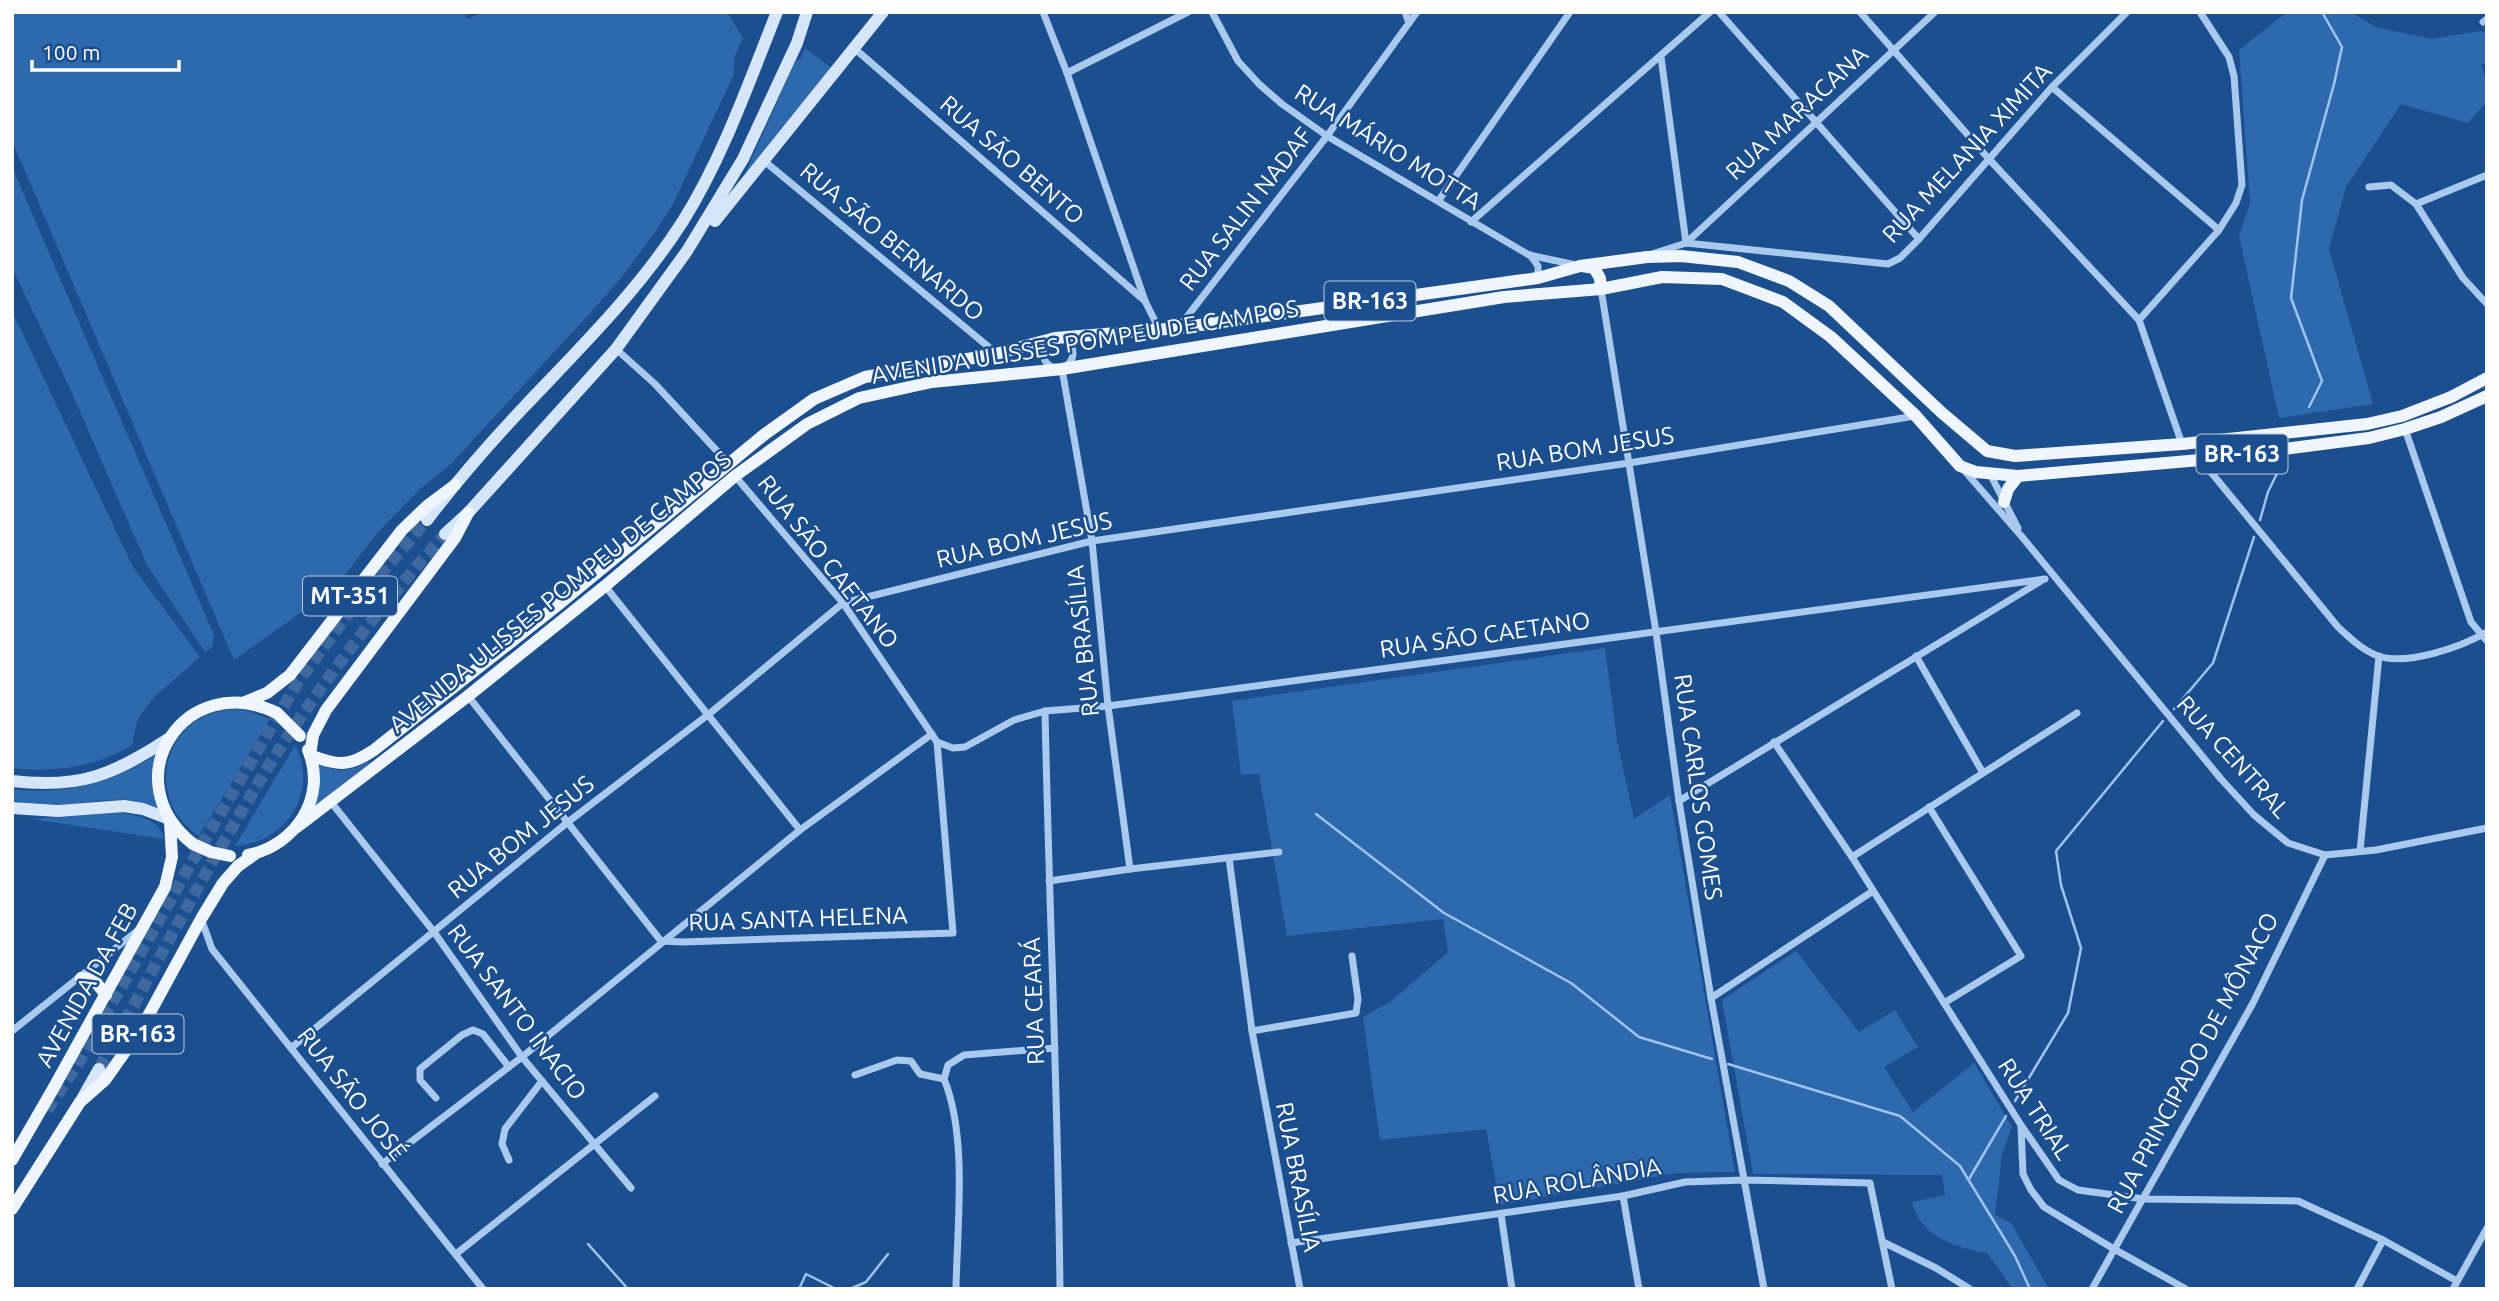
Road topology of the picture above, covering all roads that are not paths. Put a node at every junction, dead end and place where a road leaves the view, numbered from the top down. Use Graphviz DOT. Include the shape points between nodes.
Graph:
graph roads {
  1 [pos="777,12"];
  2 [pos="807,12"];
  3 [pos="883,12"];
  4 [pos="1043,12"];
  5 [pos="1188,12"];
  6 [pos="1212,12"];
  7 [pos="1405,12"];
  8 [pos="1417,12"];
  9 [pos="1570,12"];
  10 [pos="1710,12"];
  11 [pos="1719,12"];
  12 [pos="1860,12"];
  13 [pos="1936,12"];
  14 [pos="2127,12"];
  15 [pos="2200,12"];
  16 [pos="1409,23"];
  17 [pos="854,48"];
  18 [pos="1894,49"];
  19 [pos="1661,57"];
  20 [pos="1067,73"];
  21 [pos="2052,87"];
  22 [pos="1815,123"];
  23 [pos="1327,136"];
  24 [pos="1988,158"];
  25 [pos="764,160"];
  26 [pos="2487,175"];
  27 [pos="2369,187"];
  28 [pos="1439,201"];
  29 [pos="2416,204"];
  30 [pos="1471,222"];
  31 [pos="2219,230"];
  32 [pos="1919,239"];
  33 [pos="1686,243"];
  34 [pos="1529,255"];
  35 [pos="1647,257"];
  36 [pos="1580,265"];
  37 [pos="1538,278"];
  38 [pos="1601,289"];
  39 [pos="660,290"];
  40 [pos="1145,301"];
  41 [pos="2487,304"];
  42 [pos="2139,320"];
  43 [pos="1179,328"];
  44 [pos="1159,329"];
  45 [pos="1055,338"];
  46 [pos="616,349"];
  47 [pos="996,354"];
  48 [pos="1062,369"];
  49 [pos="2487,378"];
  50 [pos="2487,396"];
  51 [pos="1941,412"];
  52 [pos="1915,415"];
  53 [pos="2405,429"];
  54 [pos="2182,444"];
  55 [pos="1987,450"];
  56 [pos="2200,460"];
  57 [pos="1629,463"];
  58 [pos="729,464"];
  59 [pos="1960,466"];
  60 [pos="1990,474"];
  61 [pos="736,476"];
  62 [pos="2018,476"];
  63 [pos="455,485"];
  64 [pos="2004,502"];
  65 [pos="468,513"];
  66 [pos="427,520"];
  67 [pos="445,534"];
  68 [pos="2023,538"];
  69 [pos="1092,541"];
  70 [pos="2049,576"];
  71 [pos="605,586"];
  72 [pos="842,603"];
  73 [pos="1656,632"];
  74 [pos="2485,636"];
  75 [pos="1916,656"];
  76 [pos="2379,656"];
  77 [pos="468,696"];
  78 [pos="245,702"];
  79 [pos="1108,706"];
  80 [pos="1045,711"];
  81 [pos="2077,713"];
  82 [pos="709,714"];
  83 [pos="932,734"];
  84 [pos="169,738"];
  85 [pos="937,742"];
  86 [pos="1774,742"];
  87 [pos="310,755"];
  88 [pos="1983,773"];
  89 [pos="12,781"];
  90 [pos="1679,801"];
  91 [pos="331,802"];
  92 [pos="1929,807"];
  93 [pos="12,808"];
  94 [pos="170,820"];
  95 [pos="568,822"];
  96 [pos="297,827"];
  97 [pos="2487,828"];
  98 [pos="800,830"];
  99 [pos="2360,851"];
  100 [pos="1279,852"];
  101 [pos="255,854"];
  102 [pos="2325,855"];
  103 [pos="1853,857"];
  104 [pos="1229,858"];
  105 [pos="1130,869"];
  106 [pos="1049,881"];
  107 [pos="1873,891"];
  108 [pos="201,919"];
  109 [pos="144,925"];
  110 [pos="435,932"];
  111 [pos="953,933"];
  112 [pos="661,941"];
  113 [pos="1352,956"];
  114 [pos="80,978"];
  115 [pos="106,995"];
  116 [pos="1711,998"];
  117 [pos="1944,1003"];
  118 [pos="12,1031"];
  119 [pos="1252,1031"];
  120 [pos="291,1048"];
  121 [pos="1055,1048"];
  122 [pos="522,1057"];
  123 [pos="509,1067"];
  124 [pos="99,1069"];
  125 [pos="855,1075"];
  126 [pos="944,1079"];
  127 [pos="542,1081"];
  128 [pos="655,1096"];
  129 [pos="436,1098"];
  130 [pos="80,1102"];
  131 [pos="40,1120"];
  132 [pos="2021,1125"];
  133 [pos="25,1139"];
  134 [pos="594,1145"];
  135 [pos="12,1160"];
  136 [pos="509,1160"];
  137 [pos="382,1164"];
  138 [pos="1744,1180"];
  139 [pos="631,1188"];
  140 [pos="1623,1196"];
  141 [pos="2144,1199"];
  142 [pos="12,1209"];
  143 [pos="1501,1214"];
  144 [pos="2487,1228"];
  145 [pos="2383,1240"];
  146 [pos="1883,1242"];
  147 [pos="1291,1244"];
  148 [pos="2114,1249"];
  149 [pos="456,1254"];
  150 [pos="2457,1281"];
  151 [pos="483,1289"];
  152 [pos="956,1289"];
  153 [pos="1060,1289"];
  154 [pos="1300,1289"];
  155 [pos="1512,1289"];
  156 [pos="1639,1289"];
  157 [pos="1764,1289"];
  158 [pos="1892,1289"];
  159 [pos="1970,1289"];
  160 [pos="2092,1289"];
  161 [pos="2186,1289"];
  162 [pos="2357,1289"];
  163 [pos="2453,1289"];
  1 -- 63 [label="main road, MT-351" via="712,167 682,221 599,329"];
  2 -- 39 [label="main road, MT-351" via="743,159"];
  3 -- 17 [label="main road"];
  4 -- 20 [label="street"];
  5 -- 20 [label="street"];
  6 -- 23 [label="street, RUA MÁRIO MOTTA" via="1238,61 1259,84"];
  7 -- 16 [label="street"];
  8 -- 16 [label="street, RUA SALIN NADAF"];
  9 -- 28 [label="street"];
  10 -- 19 [label="street"];
  11 -- 22 [label="street"];
  12 -- 18 [label="street"];
  13 -- 18 [label="street, RUA MARACANA"];
  14 -- 21 [label="street, RUA MELANIA XIMITA"];
  15 -- 31 [label="street" via="2229,57 2236,91 2242,185"];
  16 -- 23 [label="street, RUA SALIN NADAF"];
  17 -- 25 [label="main road"];
  17 -- 40 [label="street, RUA SÃO BENTO"];
  18 -- 22 [label="street, RUA MARACANA"];
  18 -- 24 [label="street"];
  19 -- 30 [label="street"];
  19 -- 33 [label="street"];
  20 -- 40 [label="street"];
  21 -- 24 [label="street, RUA MELANIA XIMITA"];
  21 -- 31 [label="street"];
  22 -- 32 [label="street"];
  22 -- 33 [label="street, RUA MARACANA"];
  23 -- 28 [label="street, RUA MÁRIO MOTTA"];
  23 -- 43 [label="street, RUA SALIN NADAF"];
  24 -- 32 [label="street, RUA MELANIA XIMITA"];
  24 -- 42 [label="street"];
  25 -- 39 [label="main road"];
  25 -- 47 [label="street, RUA SÃO BERNARDO"];
  26 -- 29 [label="street"];
  27 -- 29 [label="street" via="2390,185"];
  28 -- 30 [label="street, RUA MÁRIO MOTTA"];
  29 -- 41 [label="street" via="2463,278"];
  30 -- 34 [label="street, RUA MÁRIO MOTTA"];
  31 -- 42 [label="street"];
  32 -- 33 [label="street, RUA MELANIA XIMITA" via="1888,264"];
  33 -- 35 [label="street, RUA MELANIA XIMITA"];
  34 -- 36 [label="street, RUA MÁRIO MOTTA"];
  34 -- 37 [label="street" via="1538,266"];
  35 -- 36 [label="main road, AVENIDA ULISSES POMPEU DE CAMPOS / BR-163"];
  35 -- 51 [label="main road, AVENIDA ULISSES POMPEU DE CAMPOS / BR-163" via="1738,262 1789,281 1829,306"];
  36 -- 37 [label="main road, AVENIDA ULISSES POMPEU DE CAMPOS / BR-163"];
  36 -- 38 [label="main road" via="1594,268"];
  37 -- 43 [label="main road, AVENIDA ULISSES POMPEU DE CAMPOS / BR-163"];
  38 -- 48 [label="main road, AVENIDA ULISSES POMPEU DE CAMPOS / BR-163" via="1504,297"];
  38 -- 52 [label="main road, AVENIDA ULISSES POMPEU DE CAMPOS / BR-163" via="1662,277 1722,279 1783,302 1832,337"];
  38 -- 57 [label="street, RUA CARLOS GOMES"];
  39 -- 46 [label="main road, MT-351"];
  40 -- 44 [label="street"];
  42 -- 54 [label="street"];
  43 -- 44 [label="main road, AVENIDA ULISSES POMPEU DE CAMPOS / BR-163"];
  44 -- 45 [label="main road, AVENIDA ULISSES POMPEU DE CAMPOS / BR-163"];
  45 -- 47 [label="main road, AVENIDA ULISSES POMPEU DE CAMPOS / BR-163"];
  45 -- 48 [label="street" via="1066,340 1074,350 1070,364"];
  45 -- 48 [label="street" via="1046,344 1043,358 1048,365"];
  46 -- 58 [label="street, RUA SÃO CAETANO"];
  46 -- 65 [label="main road, MT-351"];
  47 -- 58 [label="main road, AVENIDA ULISSES POMPEU DE CAMPOS / BR-163" via="865,377 814,399"];
  48 -- 61 [label="main road, AVENIDA ULISSES POMPEU DE CAMPOS / BR-163" via="932,382 859,398 807,424"];
  48 -- 69 [label="street, RUA BRASÍLIA"];
  49 -- 54 [label="main road, BR-163" via="2402,416 2332,429"];
  50 -- 53 [label="main road, BR-163"];
  51 -- 52 [label="main road"];
  51 -- 55 [label="main road, AVENIDA ULISSES POMPEU DE CAMPOS / BR-163"];
  52 -- 57 [label="street, RUA BOM JESUS"];
  52 -- 59 [label="main road, AVENIDA ULISSES POMPEU DE CAMPOS / BR-163"];
  53 -- 56 [label="main road, BR-163" via="2369,438"];
  53 -- 74 [label="street" via="2471,622"];
  54 -- 55 [label="main road, BR-163" via="2015,456"];
  55 -- 60 [label="main road"];
  56 -- 62 [label="main road, BR-163"];
  56 -- 76 [label="street" via="2338,627"];
  57 -- 69 [label="street, RUA BOM JESUS"];
  57 -- 73 [label="street, RUA CARLOS GOMES"];
  58 -- 87 [label="main road, AVENIDA ULISSES POMPEU DE CAMPOS / BR-163" via="365,756 345,764"];
  59 -- 60 [label="main road, BR-163"];
  59 -- 68 [label="street, RUA CENTRAL"];
  60 -- 62 [label="main road, BR-163"];
  60 -- 64 [label="street, RUA CENTRAL"];
  61 -- 71 [label="main road, AVENIDA ULISSES POMPEU DE CAMPOS / BR-163"];
  61 -- 72 [label="street, RUA SÃO CAETANO"];
  62 -- 64 [label="main road"];
  63 -- 66 [label="main road"];
  63 -- 78 [label="main road, MT-351" via="402,530 290,675 267,693"];
  64 -- 68 [label="street, RUA CENTRAL"];
  65 -- 67 [label="main road"];
  65 -- 87 [label="main road, MT-351" via="455,538 326,710 313,735"];
  68 -- 70 [label="street, RUA CENTRAL"];
  69 -- 72 [label="street, RUA BOM JESUS"];
  69 -- 79 [label="street, RUA BRASÍLIA"];
  70 -- 73 [label="street, RUA SÃO CAETANO"];
  70 -- 75 [label="street"];
  70 -- 102 [label="street, RUA CENTRAL" via="2254,815 2288,843"];
  71 -- 77 [label="main road, AVENIDA ULISSES POMPEU DE CAMPOS / BR-163"];
  71 -- 82 [label="street"];
  72 -- 82 [label="street, RUA BOM JESUS"];
  72 -- 83 [label="street, RUA SÃO CAETANO"];
  73 -- 79 [label="street, RUA SÃO CAETANO"];
  73 -- 90 [label="street, RUA CARLOS GOMES"];
  74 -- 76 [label="street" via="2400,659"];
  75 -- 86 [label="street"];
  75 -- 88 [label="street"];
  76 -- 99 [label="street"];
  77 -- 91 [label="main road, AVENIDA ULISSES POMPEU DE CAMPOS / BR-163"];
  77 -- 95 [label="street, RUA SANTA HELENA"];
  78 -- 84 [label="main road, BR-163" via="222,702 201,709"];
  78 -- 87 [label="main road, BR-163, bridge" via="288,721"];
  79 -- 80 [label="street, RUA SÃO CAETANO"];
  79 -- 105 [label="street, RUA BRASÍLIA"];
  80 -- 85 [label="street, RUA SÃO CAETANO" via="1014,720 965,747"];
  80 -- 106 [label="street, RUA CEARÁ"];
  81 -- 88 [label="street"];
  82 -- 95 [label="street, RUA BOM JESUS"];
  82 -- 98 [label="street"];
  83 -- 85 [label="street, RUA SÃO CAETANO"];
  83 -- 98 [label="street"];
  84 -- 89 [label="main road" via="135,761 93,778 57,784"];
  84 -- 94 [label="main road, BR-163" via="157,780"];
  85 -- 111 [label="street, RUA SÃO CAETANO"];
  86 -- 90 [label="street"];
  86 -- 103 [label="street, RUA TRIAL"];
  87 -- 96 [label="main road" via="312,793"];
  88 -- 92 [label="street"];
  90 -- 116 [label="street, RUA CARLOS GOMES"];
  91 -- 96 [label="main road, AVENIDA ULISSES POMPEU DE CAMPOS / BR-163"];
  91 -- 110 [label="street, RUA SANTO INACIO"];
  92 -- 103 [label="street"];
  92 -- 117 [label="street" via="2021,956"];
  93 -- 94 [label="main road" via="58,811 124,806"];
  94 -- 101 [label="main road, bridge" via="193,844 211,852"];
  94 -- 109 [label="main road, AVENIDA DA FEB / BR-163" via="169,872"];
  95 -- 110 [label="street, RUA BOM JESUS"];
  95 -- 112 [label="street, RUA SANTA HELENA"];
  96 -- 101 [label="main road, BR-163" via="274,847"];
  97 -- 99 [label="street, RUA CENTRAL"];
  98 -- 112 [label="street"];
  99 -- 102 [label="street, RUA CENTRAL"];
  100 -- 104 [label="street"];
  101 -- 108 [label="main road, BR-163" via="223,883"];
  102 -- 141 [label="street, RUA PRINCIPADO DE MÔNACO" via="2253,1003"];
  103 -- 107 [label="street, RUA TRIAL"];
  104 -- 105 [label="street"];
  104 -- 119 [label="street, RUA BRASÍLIA"];
  105 -- 106 [label="street"];
  106 -- 121 [label="street, RUA CEARÁ"];
  107 -- 116 [label="street"];
  107 -- 117 [label="street, RUA TRIAL"];
  108 -- 120 [label="street, RUA SÃO JOSÉ" via="212,949"];
  108 -- 130 [label="main road, BR-163" via="141,1029 104,1080"];
  109 -- 114 [label="street"];
  109 -- 115 [label="main road, AVENIDA DA FEB / BR-163"];
  110 -- 120 [label="street, RUA BOM JESUS"];
  110 -- 122 [label="street, RUA SANTO INACIO"];
  111 -- 112 [label="street, RUA SANTA HELENA"];
  112 -- 122 [label="street"];
  113 -- 119 [label="street" via="1356,1013"];
  114 -- 115 [label="main road" via="94,980"];
  114 -- 118 [label="street"];
  115 -- 133 [label="main road, AVENIDA DA FEB / BR-163"];
  116 -- 138 [label="street, RUA CARLOS GOMES"];
  117 -- 132 [label="street, RUA TRIAL"];
  119 -- 147 [label="street, RUA BRASÍLIA"];
  120 -- 137 [label="street, RUA SÃO JOSÉ"];
  121 -- 126 [label="street" via="964,1055 948,1065"];
  121 -- 153 [label="street, RUA CEARÁ"];
  122 -- 123 [label="street"];
  122 -- 127 [label="street, RUA SANTO INACIO"];
  123 -- 129 [label="street" via="483,1034 473,1030 420,1069 420,1080"];
  123 -- 137 [label="street"];
  124 -- 130 [label="main road"];
  125 -- 126 [label="street" via="897,1060 911,1061 920,1074"];
  126 -- 152 [label="street" via="956,1122"];
  127 -- 134 [label="street, RUA SANTO INACIO"];
  127 -- 136 [label="street" via="505,1129 502,1144"];
  128 -- 134 [label="street"];
  130 -- 142 [label="main road, BR-163"];
  131 -- 133 [label="main road"];
  132 -- 141 [label="street, RUA TRIAL" via="2059,1180 2078,1190"];
  132 -- 148 [label="street" via="2024,1174 2031,1190 2044,1207"];
  133 -- 135 [label="main road, AVENIDA DA FEB / BR-163"];
  134 -- 139 [label="street, RUA SANTO INACIO"];
  134 -- 149 [label="street"];
  137 -- 149 [label="street, RUA SÃO JOSÉ"];
  138 -- 140 [label="street, RUA ROLÂNDIA" via="1685,1182"];
  138 -- 146 [label="street, RUA ROLÂNDIA" via="1870,1183"];
  138 -- 157 [label="street, RUA CARLOS GOMES"];
  140 -- 143 [label="street, RUA ROLÂNDIA"];
  140 -- 156 [label="street"];
  141 -- 145 [label="street, RUA TRIAL" via="2298,1202"];
  141 -- 148 [label="street, RUA PRINCIPADO DE MÔNACO"];
  143 -- 147 [label="street, RUA ROLÂNDIA"];
  143 -- 155 [label="street"];
  144 -- 150 [label="street"];
  145 -- 150 [label="street, RUA TRIAL"];
  145 -- 162 [label="street"];
  146 -- 158 [label="street"];
  146 -- 159 [label="street"];
  147 -- 154 [label="street, RUA BRASÍLIA"];
  148 -- 160 [label="street, RUA PRINCIPADO DE MÔNACO"];
  148 -- 161 [label="street"];
  149 -- 151 [label="street, RUA SÃO JOSÉ"];
  150 -- 163 [label="street"];
}
